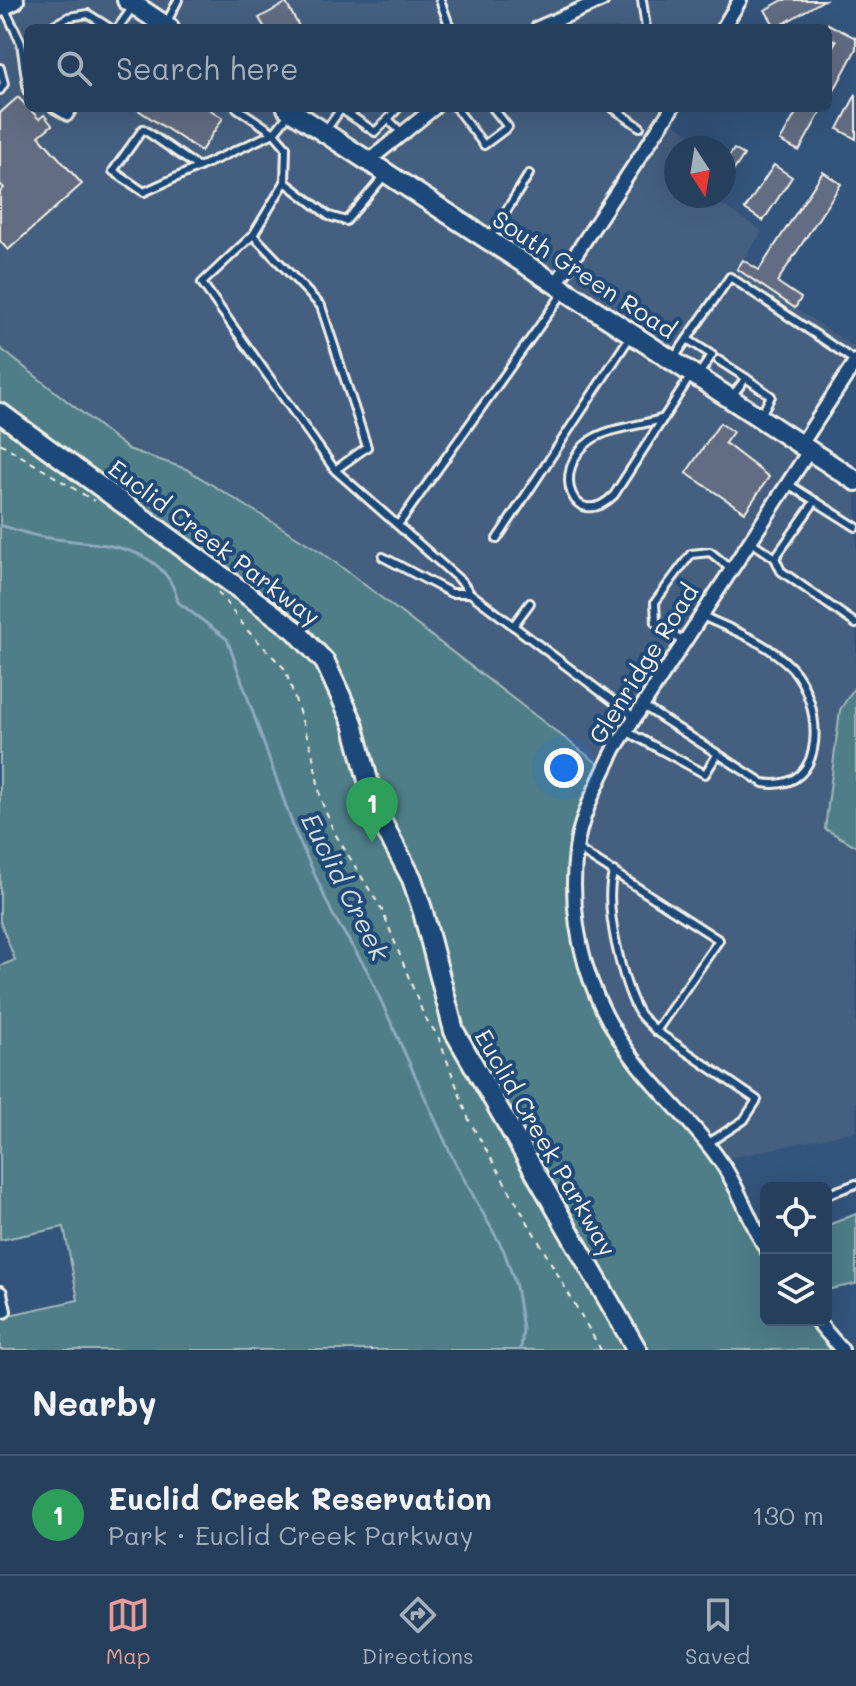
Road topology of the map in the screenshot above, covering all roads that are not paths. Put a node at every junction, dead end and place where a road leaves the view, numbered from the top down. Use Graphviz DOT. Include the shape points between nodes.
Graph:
graph roads {
  1 [pos="178,0"];
  2 [pos="440,0"];
  3 [pos="602,0"];
  4 [pos="642,0"];
  5 [pos="740,0"];
  6 [pos="131,2"];
  7 [pos="6,4"];
  8 [pos="56,24"];
  9 [pos="104,24"];
  10 [pos="120,24"];
  11 [pos="157,24"];
  12 [pos="159,24"];
  13 [pos="449,24"];
  14 [pos="547,24"];
  15 [pos="645,24"];
  16 [pos="725,24"];
  17 [pos="24,41"];
  18 [pos="21,43"];
  19 [pos="24,64"];
  20 [pos="0,68"];
  21 [pos="0,90"];
  22 [pos="243,112"];
  23 [pos="288,112"];
  24 [pos="292,112"];
  25 [pos="340,112"];
  26 [pos="346,112"];
  27 [pos="394,112"];
  28 [pos="429,112"];
  29 [pos="459,112"];
  30 [pos="496,112"];
  31 [pos="619,112"];
  32 [pos="670,112"];
  33 [pos="388,119"];
  34 [pos="640,127"];
  35 [pos="274,133"];
  36 [pos="324,133"];
  37 [pos="402,133"];
  38 [pos="367,162"];
  39 [pos="198,167"];
  40 [pos="386,174"];
  41 [pos="529,174"];
  42 [pos="285,182"];
  43 [pos="253,235"];
  44 [pos="488,240"];
  45 [pos="561,287"];
  46 [pos="632,334"];
  47 [pos="687,339"];
  48 [pos="718,360"];
  49 [pos="672,361"];
  50 [pos="856,361"];
  51 [pos="695,376"];
  52 [pos="746,378"];
  53 [pos="730,399"];
  54 [pos="0,413"];
  55 [pos="664,418"];
  56 [pos="759,418"];
  57 [pos="804,448"];
  58 [pos="335,470"];
  59 [pos="856,481"];
  60 [pos="788,483"];
  61 [pos="815,501"];
  62 [pos="398,525"];
  63 [pos="856,527"];
  64 [pos="497,539"];
  65 [pos="750,540"];
  66 [pos="383,557"];
  67 [pos="775,558"];
  68 [pos="731,569"];
  69 [pos="470,593"];
  70 [pos="530,603"];
  71 [pos="700,615"];
  72 [pos="856,624"];
  73 [pos="513,626"];
  74 [pos="683,642"];
  75 [pos="641,705"];
  76 [pos="634,717"];
  77 [pos="625,731"];
  78 [pos="717,755"];
  79 [pos="576,848"];
  80 [pos="614,871"];
  81 [pos="656,1031"];
  82 [pos="707,1144"];
  83 [pos="856,1184"];
  84 [pos="832,1193"];
  85 [pos="760,1237"];
  86 [pos="0,1293"];
  87 [pos="4,1311"];
  88 [pos="821,1326"];
  89 [pos="637,1350"];
  90 [pos="842,1350"];
  1 -- 12 [label="lane"];
  2 -- 13 [label="lane"];
  3 -- 14 [label="street"];
  4 -- 15 [label="lane"];
  5 -- 16 [label="street"];
  6 -- 10 [label="lane"];
  6 -- 11 [label="street"];
  7 -- 18 [label="lane"];
  8 -- 9 [label="lane" via="88,14"];
  17 -- 18 [label="lane"];
  18 -- 19 [label="lane"];
  20 -- 21 [label="lane"];
  22 -- 35 [label="lane"];
  23 -- 35 [label="lane"];
  24 -- 36 [label="street, South Green Road"];
  25 -- 36 [label="lane"];
  26 -- 33 [label="lane" via="375,132"];
  27 -- 33 [label="lane"];
  28 -- 37 [label="street"];
  29 -- 30 [label="lane" via="484,145 508,127"];
  31 -- 34 [label="lane"];
  32 -- 45 [label="street"];
  33 -- 37 [label="lane"];
  35 -- 39 [label="lane"];
  35 -- 42 [label="lane" via="286,147"];
  36 -- 38 [label="street, South Green Road"];
  37 -- 38 [label="street"];
  38 -- 40 [label="street, South Green Road"];
  39 -- 39 [label="lane" via="144,192 113,171 143,129"];
  40 -- 42 [label="lane" via="346,221 329,216"];
  40 -- 44 [label="street, South Green Road"];
  41 -- 44 [label="lane"];
  42 -- 43 [label="lane"];
  43 -- 58 [label="lane" via="321,306 367,447"];
  43 -- 58 [label="lane" via="202,283"];
  44 -- 45 [label="street, South Green Road"];
  45 -- 46 [label="street, South Green Road"];
  45 -- 62 [label="lane"];
  46 -- 49 [label="street, South Green Road"];
  46 -- 64 [label="lane"];
  47 -- 49 [label="lane"];
  47 -- 50 [label="lane" via="730,277"];
  47 -- 51 [label="lane" via="712,355"];
  48 -- 52 [label="lane"];
  49 -- 51 [label="street, South Green Road"];
  50 -- 57 [label="street, Glenridge Road"];
  51 -- 53 [label="street, South Green Road"];
  51 -- 55 [label="lane"];
  52 -- 53 [label="lane"];
  52 -- 56 [label="lane" via="771,396"];
  53 -- 56 [label="street, South Green Road"];
  54 -- 89 [label="street, Euclid Creek Parkway" via="295,630 325,662 353,723 376,811 412,879 454,1031"];
  55 -- 55 [label="lane" via="607,502 589,506 573,499 568,471 592,440"];
  56 -- 57 [label="street, South Green Road"];
  57 -- 59 [label="street, South Green Road"];
  57 -- 60 [label="street, Glenridge Road"];
  58 -- 62 [label="lane"];
  60 -- 61 [label="lane"];
  60 -- 65 [label="street, Glenridge Road"];
  61 -- 63 [label="lane"];
  61 -- 67 [label="lane"];
  62 -- 69 [label="lane"];
  65 -- 67 [label="lane"];
  65 -- 68 [label="street, Glenridge Road"];
  66 -- 69 [label="lane" via="451,593"];
  67 -- 72 [label="lane" via="781,571"];
  68 -- 71 [label="street, Glenridge Road"];
  68 -- 74 [label="lane" via="710,552 691,554 655,602 656,623"];
  69 -- 73 [label="lane"];
  70 -- 73 [label="lane"];
  71 -- 74 [label="street, Glenridge Road"];
  71 -- 78 [label="lane" via="770,649 793,669 815,718 810,761 795,778 763,783"];
  73 -- 76 [label="lane"];
  74 -- 75 [label="street, Glenridge Road"];
  75 -- 76 [label="street, Glenridge Road"];
  75 -- 78 [label="lane"];
  76 -- 77 [label="street, Glenridge Road"];
  77 -- 78 [label="lane" via="705,774"];
  77 -- 79 [label="street, Glenridge Road" via="596,789"];
  79 -- 80 [label="lane"];
  79 -- 82 [label="street, Glenridge Road" via="575,928 591,987 639,1065"];
  80 -- 81 [label="lane" via="614,934 622,967 639,1013"];
  80 -- 81 [label="lane" via="719,940"];
  81 -- 82 [label="lane" via="757,1100 744,1120"];
  82 -- 85 [label="street, Glenridge Road"];
  83 -- 84 [label="lane"];
  86 -- 87 [label="street"];
  88 -- 90 [label="street"];
}
